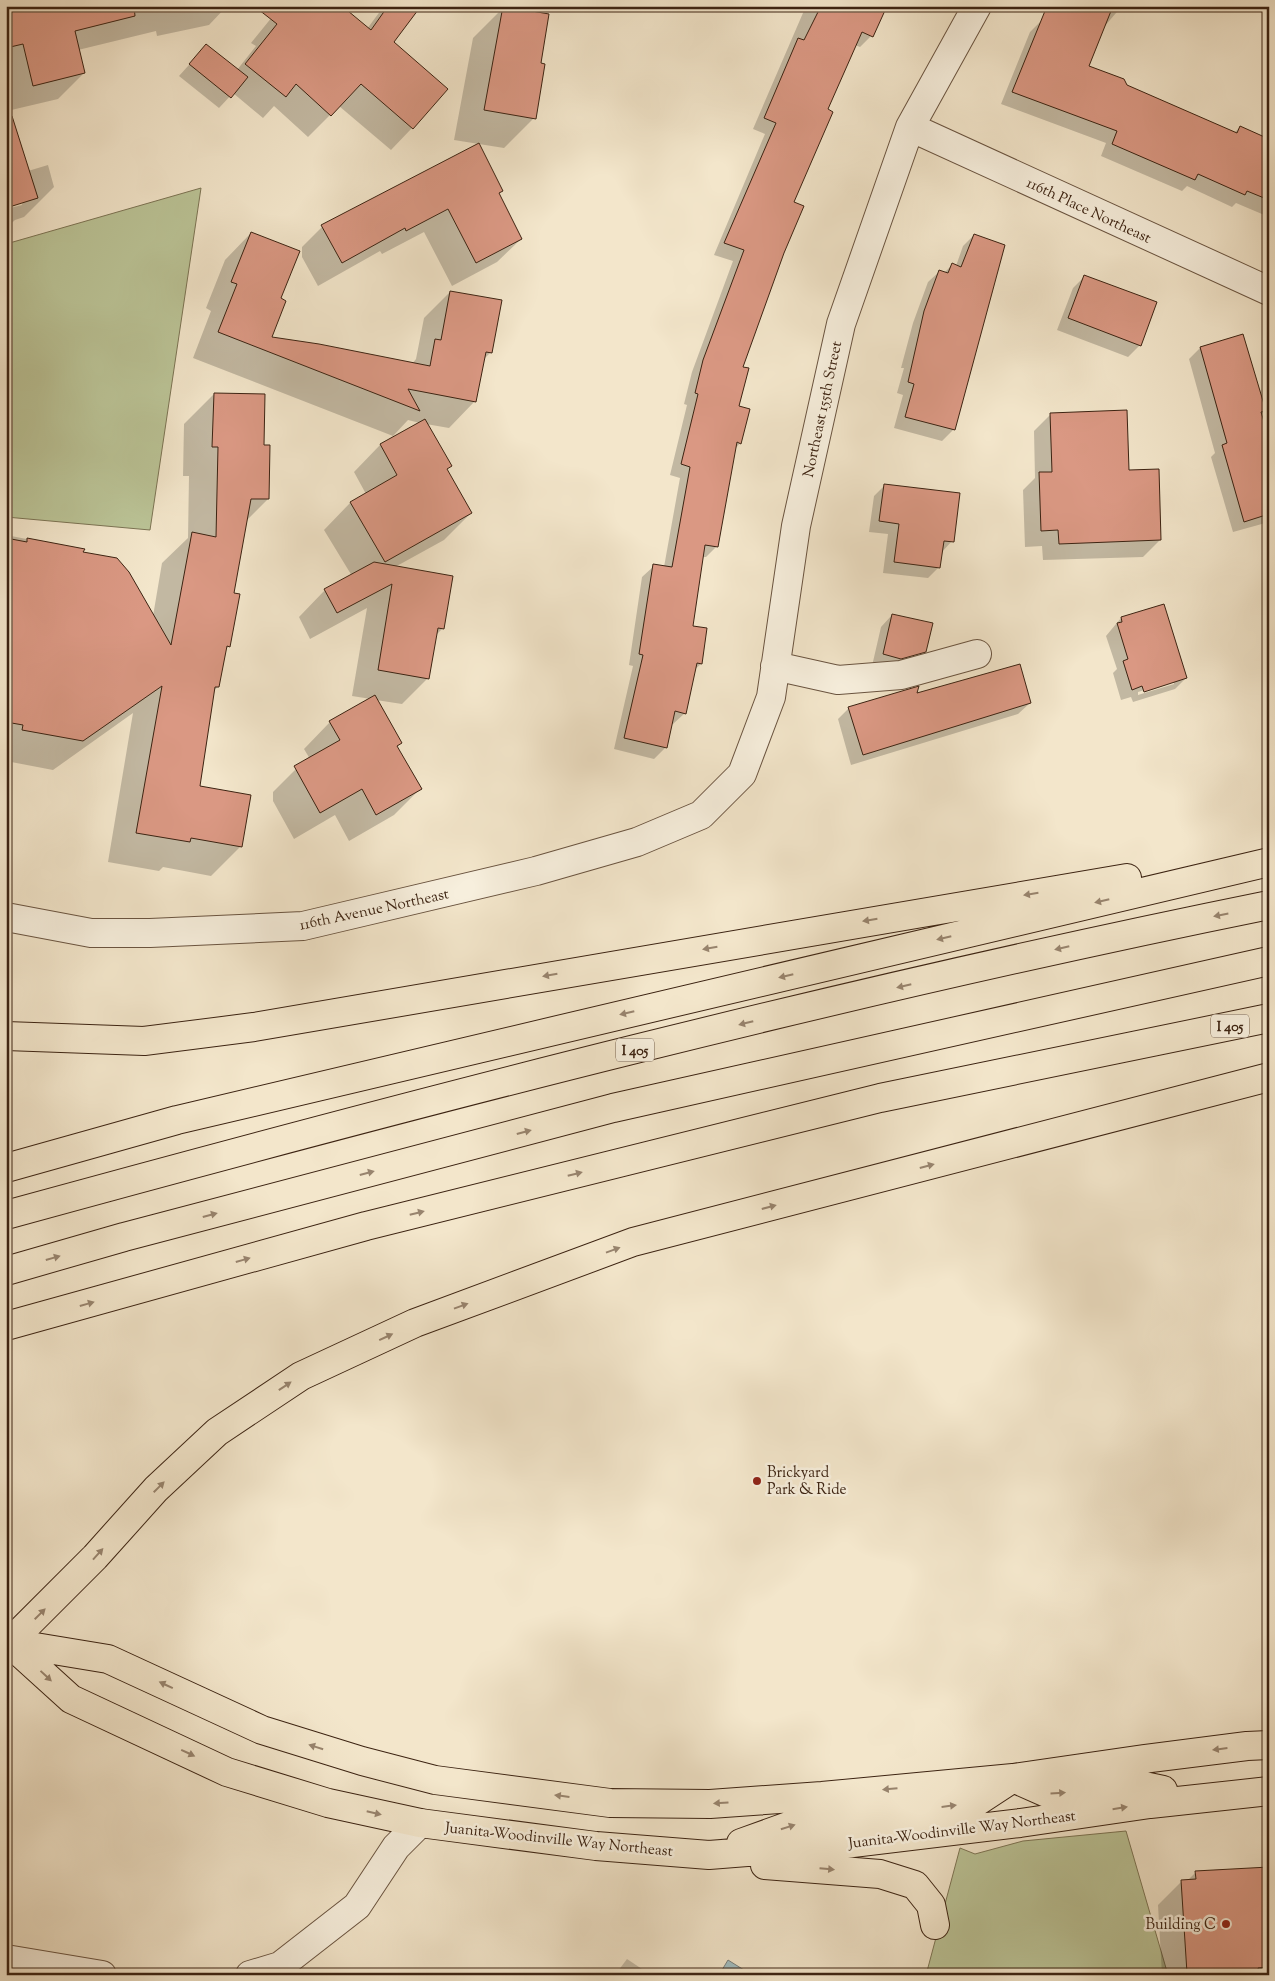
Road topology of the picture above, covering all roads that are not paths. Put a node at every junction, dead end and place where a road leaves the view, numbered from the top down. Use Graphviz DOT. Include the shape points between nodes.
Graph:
graph roads {
  1 [pos="977,6"];
  2 [pos="910,127"];
  3 [pos="1269,291"];
  4 [pos="977,654"];
  5 [pos="775,666"];
  6 [pos="701,815"];
  7 [pos="1269,854"];
  8 [pos="1269,862"];
  9 [pos="1269,906"];
  10 [pos="6,917"];
  11 [pos="1269,961"];
  12 [pos="1269,1018"];
  13 [pos="6,1036"];
  14 [pos="1269,1077"];
  15 [pos="6,1168"];
  16 [pos="6,1216"];
  17 [pos="6,1271"];
  18 [pos="6,1326"];
  19 [pos="8,1643"];
  20 [pos="1269,1745"];
  21 [pos="1013,1778"];
  22 [pos="1269,1791"];
  23 [pos="1206,1796"];
  24 [pos="420,1824"];
  25 [pos="710,1854"];
  26 [pos="935,1925"];
  27 [pos="6,1960"];
  28 [pos="102,1975"];
  29 [pos="250,1975"];
  1 -- 2 [label="street, Northeast 155th Street"];
  2 -- 3 [label="street, 116th Place Northeast"];
  2 -- 5 [label="street, Northeast 155th Street" via="841,324 796,526"];
  4 -- 5 [label="street" via="901,675 838,680"];
  5 -- 6 [label="street, Northeast 155th Street" via="771,697 742,774"];
  6 -- 10 [label="street, 116th Avenue Northeast" via="637,842 499,881 302,926 91,933"];
  7 -- 13 [label="main road, one-way" via="254,1027 144,1041"];
  8 -- 15 [label="main road, I 405, one-way" via="177,1120"];
  9 -- 16 [label="main road, I 405, one-way" via="1105,938 748,1022 325,1127"];
  17 -- 11 [label="main road, one-way" via="613,1108"];
  18 -- 12 [label="main road, I 405, one-way" via="366,1226 880,1098"];
  19 -- 14 [label="main road, one-way" via="95,1557 156,1489 217,1432 301,1376 415,1323 633,1242"];
  21 -- 19 [label="main road, one-way" via="710,1804 610,1803 435,1780 262,1730 108,1659"];
  19 -- 24 [label="main road, Juanita-Woodinville Way Northeast, one-way" via="70,1699 228,1772 328,1803"];
  20 -- 21 [label="main road, one-way"];
  21 -- 23 [label="main road, one-way" via="1049,1794 1144,1786"];
  25 -- 21 [label="main road, one-way" via="794,1824 975,1803"];
  22 -- 23 [label="main road, Juanita-Woodinville Way Northeast"];
  25 -- 23 [label="main road, Juanita-Woodinville Way Northeast, one-way" via="836,1846"];
  24 -- 25 [label="main road, Juanita-Woodinville Way Northeast" via="596,1846"];
  24 -- 29 [label="street" via="396,1847 357,1906 280,1966"];
  25 -- 26 [label="main road, one-way" via="745,1863 880,1874 915,1885 931,1906"];
  27 -- 28 [label="street"];
}
